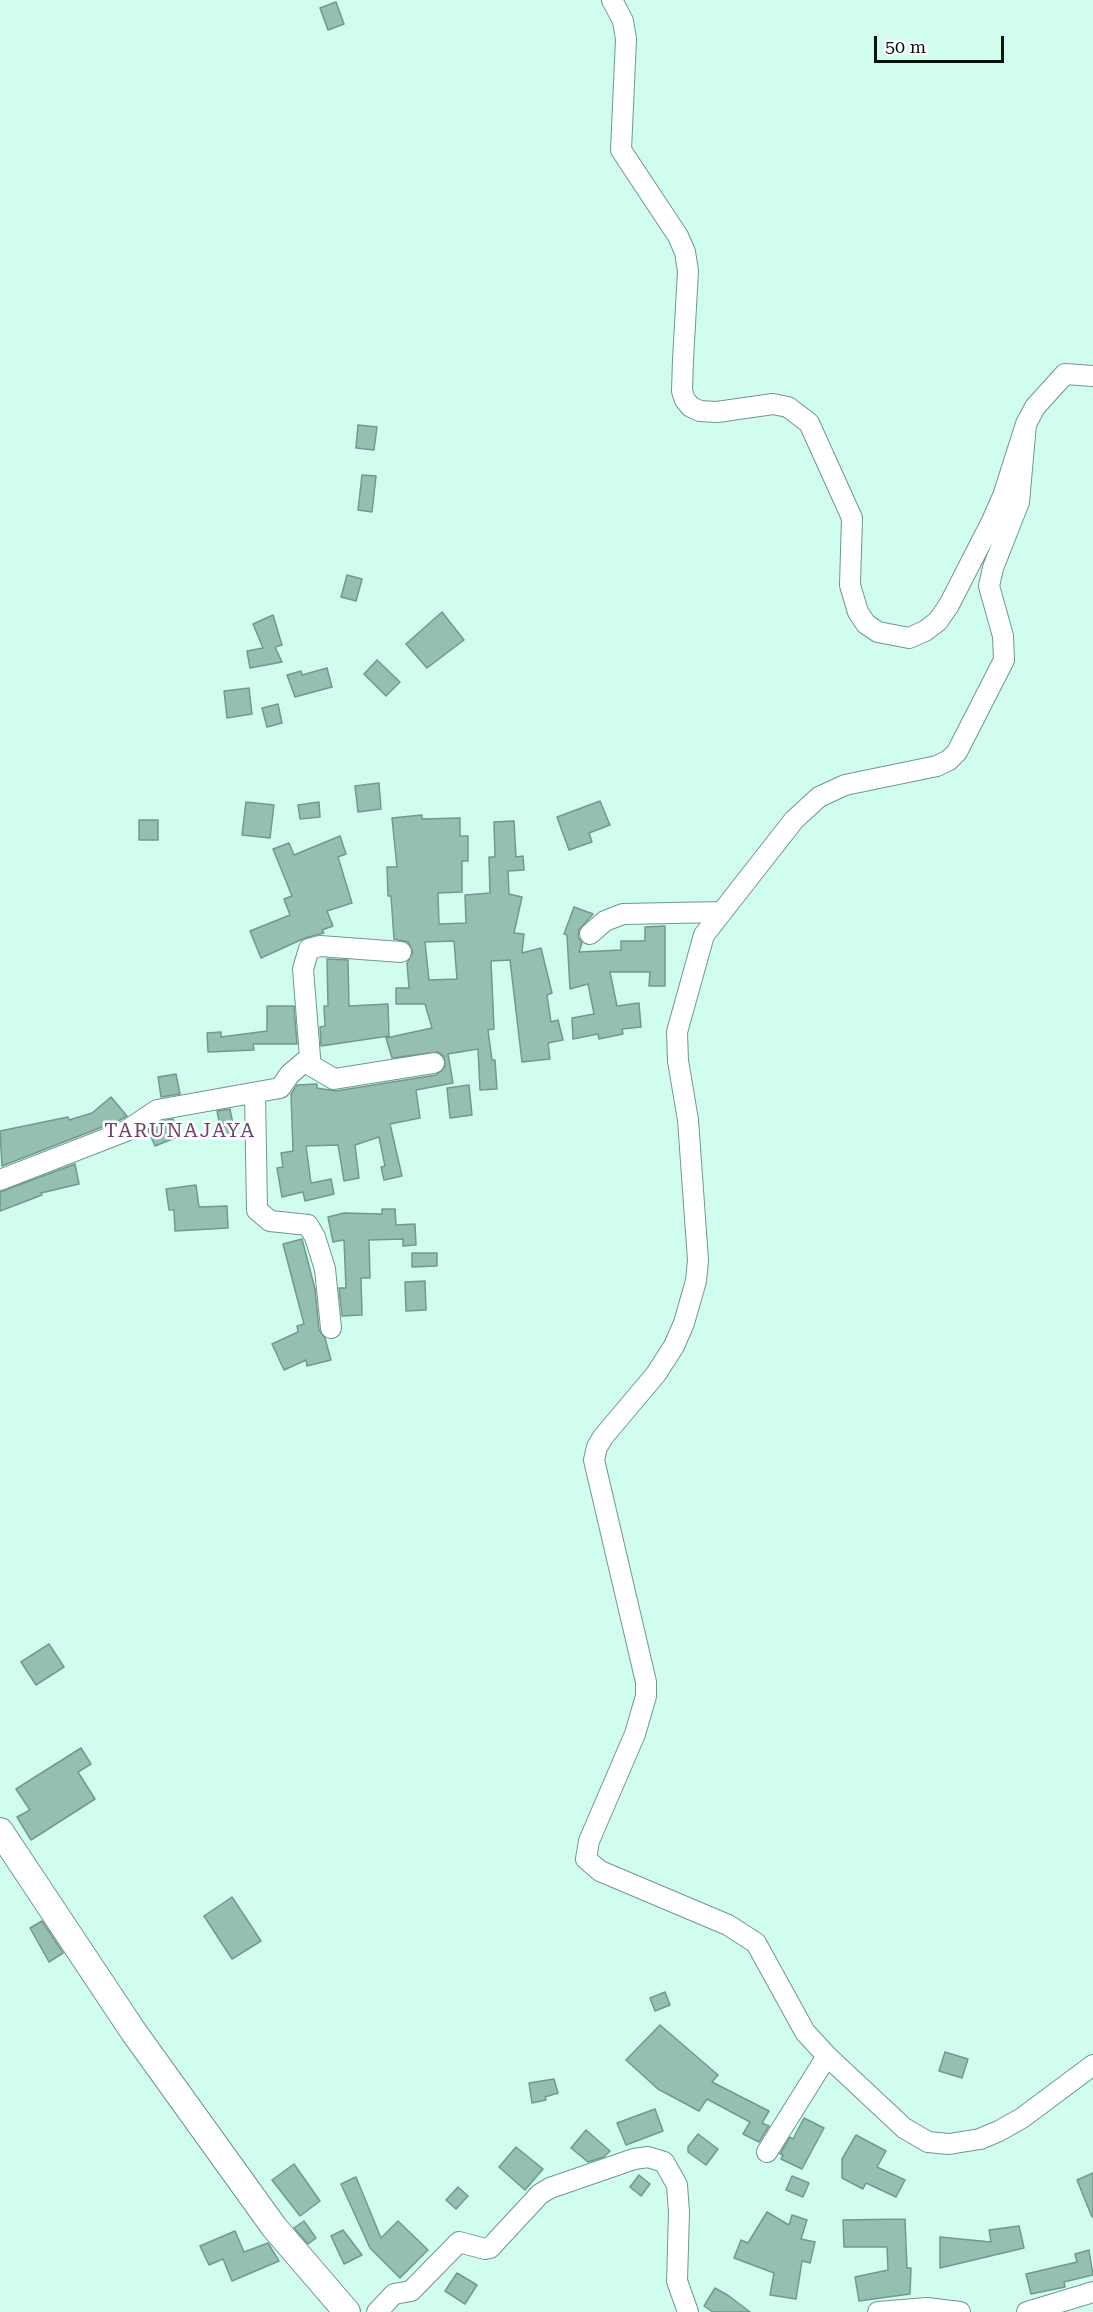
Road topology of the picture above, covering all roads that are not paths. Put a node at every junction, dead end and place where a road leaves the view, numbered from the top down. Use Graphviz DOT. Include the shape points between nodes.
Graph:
graph roads {
  1 [pos="612,0"];
  2 [pos="1093,376"];
  3 [pos="1026,424"];
  4 [pos="721,912"];
  5 [pos="590,934"];
  6 [pos="400,952"];
  7 [pos="305,1062"];
  8 [pos="434,1063"];
  9 [pos="255,1093"];
  10 [pos="0,1180"];
  11 [pos="332,1328"];
  12 [pos="0,1831"];
  13 [pos="827,2056"];
  14 [pos="1093,2065"];
  15 [pos="767,2152"];
  16 [pos="1093,2292"];
  17 [pos="347,2312"];
  18 [pos="377,2312"];
  19 [pos="688,2312"];
  20 [pos="878,2312"];
  21 [pos="960,2312"];
  22 [pos="1028,2312"];
  1 -- 3 [label="street" via="623,21 626,39 621,150 686,252 682,370 685,400 700,411 788,407 809,423 852,518 850,585 866,624 878,632 909,638 938,621 995,515"];
  2 -- 3 [label="street" via="1065,374 1035,407"];
  3 -- 4 [label="street" via="1019,502 989,586 1003,636 1004,660 957,752 937,766 845,785 819,797 794,820"];
  4 -- 5 [label="street" via="622,914 605,921"];
  4 -- 13 [label="street" via="704,935 677,1032 687,1106 698,1260 692,1302 669,1353 603,1437 594,1460 644,1666 646,1689 635,1734 589,1841 586,1859 600,1871 728,1925 756,1943 794,2015"];
  6 -- 7 [label="street" via="320,946 309,949 303,969 311,1046"];
  7 -- 8 [label="street" via="334,1079"];
  7 -- 9 [label="street" via="280,1088"];
  9 -- 10 [label="street" via="157,1110 126,1131"];
  9 -- 11 [label="street" via="257,1210 270,1221 308,1225 325,1269"];
  12 -- 17 [label="street" via="133,2031 274,2227"];
  13 -- 14 [label="street" via="904,2128 928,2142 949,2144 999,2131"];
  13 -- 15 [label="street"];
  16 -- 22 [label="street"];
  18 -- 19 [label="street" via="394,2294 410,2292 459,2242 490,2248 550,2188 648,2157 664,2162 677,2185 677,2280"];
  20 -- 21 [label="street" via="927,2308"];
}
